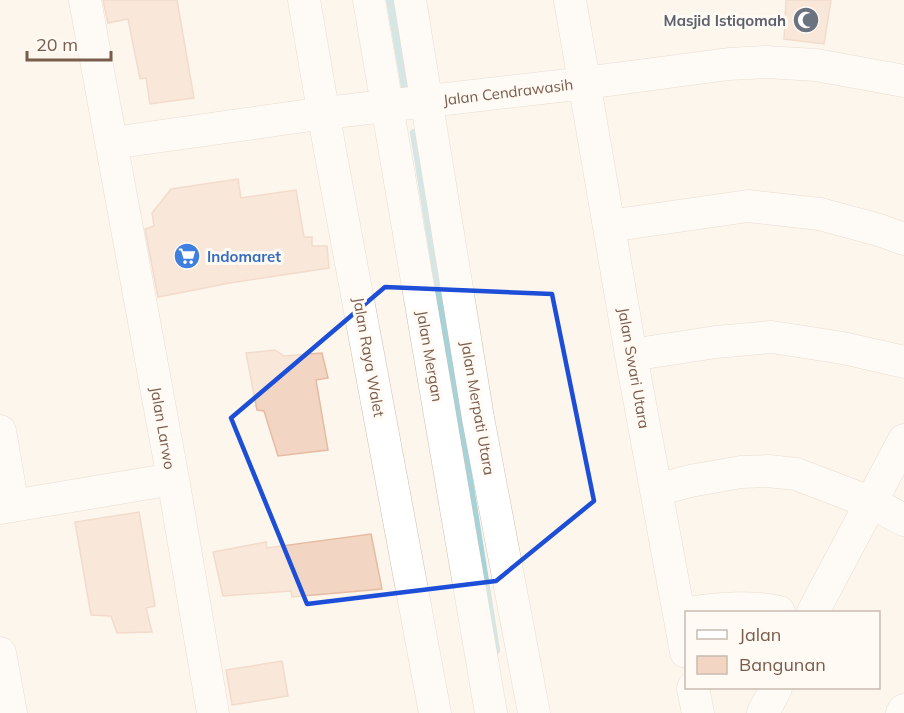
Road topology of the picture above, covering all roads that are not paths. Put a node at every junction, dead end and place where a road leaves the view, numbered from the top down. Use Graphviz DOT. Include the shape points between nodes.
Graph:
graph roads {
  1 [pos="86,0"];
  2 [pos="304,0"];
  3 [pos="369,0"];
  4 [pos="410,0"];
  5 [pos="570,0"];
  6 [pos="904,81"];
  7 [pos="585,83"];
  8 [pos="427,102"];
  9 [pos="388,106"];
  10 [pos="325,113"];
  11 [pos="112,142"];
  12 [pos="609,226"];
  13 [pos="904,239"];
  14 [pos="631,355"];
  15 [pos="904,362"];
  16 [pos="0,431"];
  17 [pos="904,440"];
  18 [pos="173,479"];
  19 [pos="657,490"];
  20 [pos="872,503"];
  21 [pos="6,507"];
  22 [pos="904,520"];
  23 [pos="687,611"];
  24 [pos="702,611"];
  25 [pos="774,611"];
  26 [pos="814,611"];
  27 [pos="0,653"];
  28 [pos="693,689"];
  29 [pos="775,689"];
  30 [pos="11,713"];
  31 [pos="213,713"];
  32 [pos="435,713"];
  33 [pos="490,713"];
  34 [pos="534,713"];
  35 [pos="698,713"];
  36 [pos="763,713"];
  1 -- 11 [label="street, Jalan Larwo"];
  2 -- 10 [label="street, Jalan Raya Walet"];
  3 -- 9 [label="street, Jalan Mergan"];
  4 -- 8 [label="street, Jalan Merpati Utara"];
  5 -- 7 [label="street, Jalan Swari Utara"];
  6 -- 7 [label="street, Jalan Cendrawasih" via="816,65 766,62"];
  7 -- 8 [label="street, Jalan Cendrawasih"];
  7 -- 12 [label="street, Jalan Swari Utara"];
  8 -- 9 [label="street, Jalan Cendrawasih"];
  8 -- 34 [label="street, Jalan Merpati Utara" via="478,418"];
  9 -- 10 [label="street, Jalan Cendrawasih"];
  9 -- 33 [label="street, Jalan Mergan"];
  10 -- 11 [label="street, Jalan Cendrawasih"];
  10 -- 32 [label="street, Jalan Raya Walet"];
  11 -- 18 [label="street, Jalan Larwo"];
  12 -- 13 [label="street" via="748,206 820,214"];
  12 -- 14 [label="street, Jalan Swari Utara"];
  14 -- 15 [label="street" via="772,337"];
  14 -- 19 [label="street, Jalan Swari Utara"];
  16 -- 21 [label="street"];
  17 -- 20 [label="street"];
  18 -- 21 [label="street"];
  18 -- 31 [label="street, Jalan Larwo"];
  19 -- 20 [label="street" via="741,472 768,471 796,474"];
  19 -- 23 [label="street, Jalan Swari Utara"];
  20 -- 22 [label="street"];
  20 -- 26 [label="street"];
  24 -- 25 [label="street"];
  27 -- 30 [label="street"];
  28 -- 35 [label="street"];
  29 -- 36 [label="street"];
}
